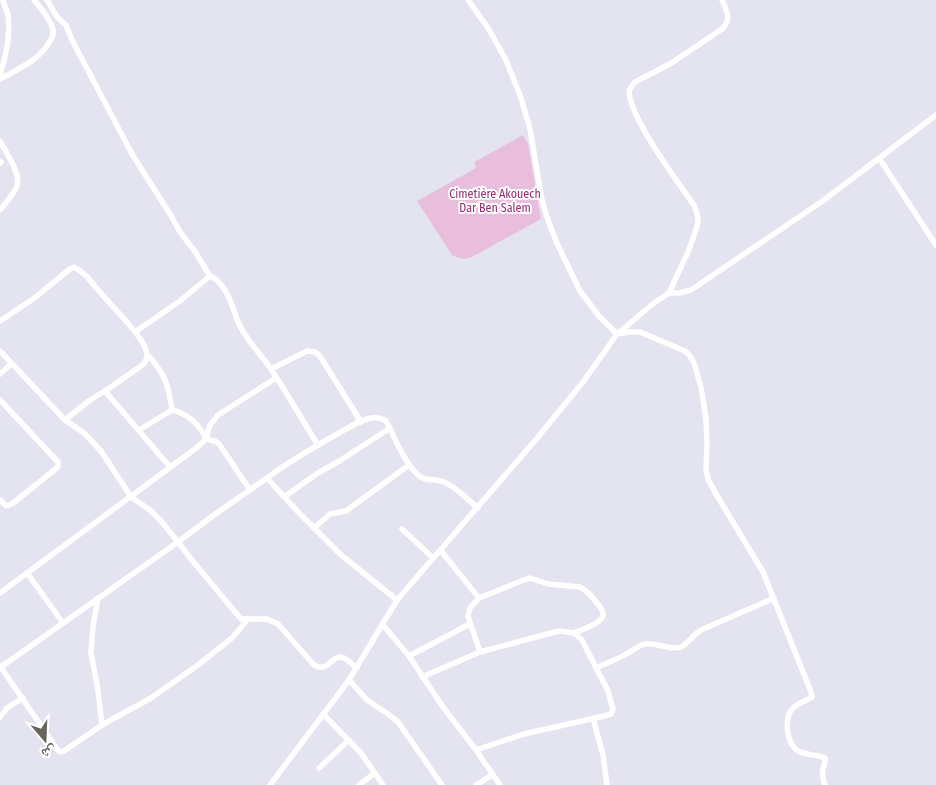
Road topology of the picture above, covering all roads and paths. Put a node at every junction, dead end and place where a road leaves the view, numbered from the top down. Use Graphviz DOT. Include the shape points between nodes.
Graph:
graph roads {
  1 [pos="4,0"];
  2 [pos="34,0"];
  3 [pos="48,0"];
  4 [pos="468,0"];
  5 [pos="722,0"];
  6 [pos="0,75"];
  7 [pos="0,79"];
  8 [pos="936,116"];
  9 [pos="0,141"];
  10 [pos="879,158"];
  11 [pos="0,210"];
  12 [pos="936,245"];
  13 [pos="210,276"];
  14 [pos="669,293"];
  15 [pos="0,321"];
  16 [pos="135,332"];
  17 [pos="617,334"];
  18 [pos="0,351"];
  19 [pos="148,354"];
  20 [pos="11,364"];
  21 [pos="271,369"];
  22 [pos="0,374"];
  23 [pos="276,378"];
  24 [pos="105,391"];
  25 [pos="0,400"];
  26 [pos="172,410"];
  27 [pos="65,420"];
  28 [pos="361,422"];
  29 [pos="390,428"];
  30 [pos="139,430"];
  31 [pos="206,439"];
  32 [pos="318,445"];
  33 [pos="409,464"];
  34 [pos="170,467"];
  35 [pos="267,478"];
  36 [pos="250,490"];
  37 [pos="131,497"];
  38 [pos="284,497"];
  39 [pos="0,500"];
  40 [pos="478,508"];
  41 [pos="314,528"];
  42 [pos="402,529"];
  43 [pos="178,542"];
  44 [pos="440,551"];
  45 [pos="433,558"];
  46 [pos="27,573"];
  47 [pos="0,593"];
  48 [pos="98,598"];
  49 [pos="479,598"];
  50 [pos="774,598"];
  51 [pos="397,600"];
  52 [pos="248,619"];
  53 [pos="63,623"];
  54 [pos="470,624"];
  55 [pos="383,625"];
  56 [pos="574,633"];
  57 [pos="480,652"];
  58 [pos="409,656"];
  59 [pos="1,666"];
  60 [pos="357,668"];
  61 [pos="596,668"];
  62 [pos="422,676"];
  63 [pos="350,680"];
  64 [pos="23,698"];
  65 [pos="323,714"];
  66 [pos="0,717"];
  67 [pos="593,718"];
  68 [pos="102,726"];
  69 [pos="349,740"];
  70 [pos="476,750"];
  71 [pos="319,768"];
  72 [pos="375,773"];
  73 [pos="492,775"];
  74 [pos="270,785"];
  75 [pos="359,785"];
  76 [pos="383,785"];
  77 [pos="442,785"];
  78 [pos="476,785"];
  79 [pos="500,785"];
  80 [pos="607,785"];
  81 [pos="825,785"];
  1 -- 6 [label="street" via="8,38"];
  2 -- 7 [label="street" via="51,26 52,37 42,54"];
  3 -- 13 [label="street" via="57,17 66,25 132,154"];
  4 -- 17 [label="street" via="506,60 521,98 530,129 542,200 559,248 584,297"];
  5 -- 14 [label="street" via="728,23 722,30 670,64 635,82 630,90 644,128 697,213 693,239"];
  8 -- 10 [label="street"];
  9 -- 11 [label="street" via="18,181"];
  10 -- 12 [label="street"];
  10 -- 14 [label="street" via="824,200 699,285 683,292"];
  13 -- 16 [label="street" via="180,302"];
  13 -- 21 [label="street" via="224,290 240,327"];
  14 -- 17 [label="street"];
  15 -- 16 [label="street" via="74,267 93,283"];
  16 -- 19 [label="street"];
  17 -- 40 [label="street" via="583,382"];
  17 -- 50 [label="street" via="640,332 690,356 701,387 706,418 708,479 763,572"];
  18 -- 20 [label="street"];
  19 -- 24 [label="street" via="144,364"];
  19 -- 26 [label="street" via="164,374"];
  20 -- 22 [label="street"];
  20 -- 27 [label="street"];
  21 -- 23 [label="street"];
  21 -- 28 [label="street" via="306,351 315,352"];
  23 -- 31 [label="street" via="218,414"];
  23 -- 32 [label="street"];
  24 -- 27 [label="street"];
  24 -- 30 [label="street"];
  25 -- 39 [label="street" via="58,462 58,467 12,504 6,506"];
  26 -- 30 [label="street"];
  26 -- 31 [label="street" via="196,424"];
  27 -- 37 [label="street" via="84,433 101,451"];
  28 -- 29 [label="street" via="371,418 382,419"];
  28 -- 32 [label="street"];
  29 -- 33 [label="street"];
  29 -- 38 [label="street"];
  30 -- 34 [label="street"];
  31 -- 34 [label="street"];
  31 -- 36 [label="street" via="219,444"];
  32 -- 35 [label="street"];
  33 -- 40 [label="street" via="419,476 447,483"];
  33 -- 41 [label="street" via="346,511 330,514"];
  34 -- 37 [label="street"];
  35 -- 36 [label="street"];
  35 -- 38 [label="street"];
  36 -- 43 [label="street"];
  37 -- 43 [label="street" via="150,510"];
  37 -- 46 [label="street"];
  38 -- 41 [label="street"];
  40 -- 44 [label="street"];
  41 -- 51 [label="street" via="340,554"];
  42 -- 45 [label="street"];
  43 -- 48 [label="street"];
  43 -- 52 [label="street" via="239,617"];
  44 -- 45 [label="street"];
  44 -- 49 [label="street"];
  45 -- 51 [label="street"];
  46 -- 47 [label="street"];
  46 -- 53 [label="street"];
  48 -- 53 [label="street"];
  48 -- 68 [label="street" via="91,653"];
  49 -- 54 [label="street" via="469,609"];
  49 -- 56 [label="street" via="530,578 548,584 580,586 604,614 597,623"];
  50 -- 61 [label="street" via="701,630 680,647 643,644"];
  50 -- 81 [label="street" via="812,694 793,708 788,720 788,735 797,750 825,757"];
  51 -- 55 [label="street"];
  52 -- 60 [label="street" via="267,619 278,624 317,667 323,668 340,657"];
  52 -- 68 [label="street" via="232,638 198,665 151,698"];
  53 -- 59 [label="street"];
  54 -- 57 [label="street"];
  54 -- 58 [label="street"];
  55 -- 58 [label="street"];
  55 -- 60 [label="street"];
  56 -- 57 [label="street" via="555,632"];
  56 -- 61 [label="street" via="582,640"];
  57 -- 62 [label="street"];
  58 -- 62 [label="street"];
  59 -- 64 [label="street"];
  60 -- 63 [label="street"];
  61 -- 67 [label="street" via="613,709 607,715"];
  62 -- 70 [label="street"];
  63 -- 65 [label="street"];
  63 -- 77 [label="street" via="367,700 398,722"];
  64 -- 66 [label="street"];
  64 -- 68 [label="street" via="60,752"];
  65 -- 69 [label="street"];
  65 -- 74 [label="street"];
  67 -- 70 [label="street" via="524,734"];
  67 -- 80 [label="street"];
  69 -- 71 [label="street"];
  69 -- 72 [label="street"];
  70 -- 73 [label="street"];
  72 -- 75 [label="street"];
  72 -- 76 [label="street"];
  73 -- 78 [label="street"];
  73 -- 79 [label="street"];
}
